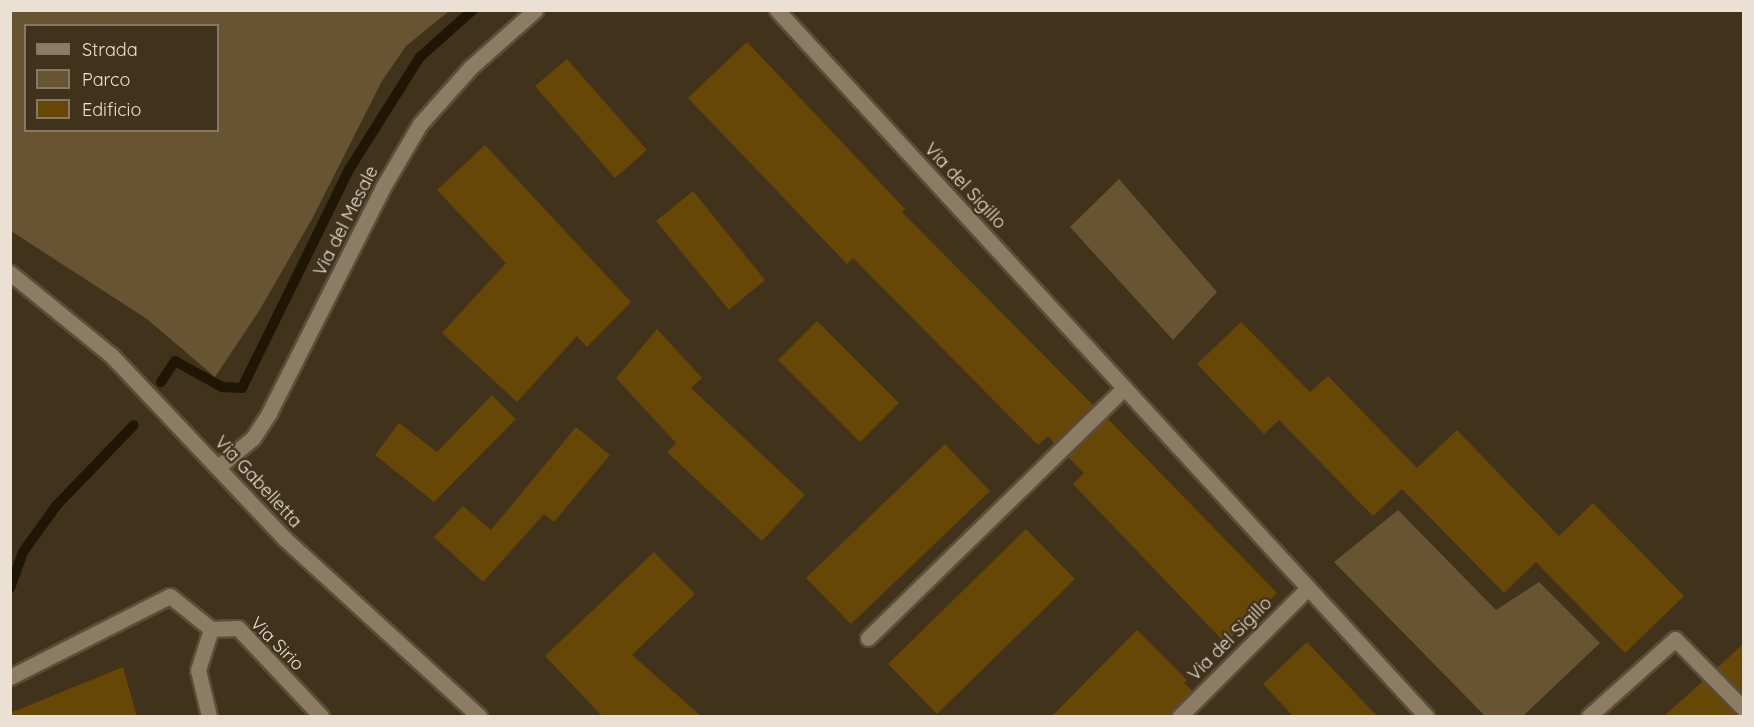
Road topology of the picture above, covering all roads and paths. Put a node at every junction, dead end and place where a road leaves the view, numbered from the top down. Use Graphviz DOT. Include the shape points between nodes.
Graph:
graph roads {
  1 [pos="535,10"];
  2 [pos="777,10"];
  3 [pos="10,273"];
  4 [pos="1124,388"];
  5 [pos="218,467"];
  6 [pos="1308,588"];
  7 [pos="211,629"];
  8 [pos="868,638"];
  9 [pos="10,677"];
  10 [pos="1743,709"];
  11 [pos="478,716"];
  12 [pos="209,717"];
  13 [pos="321,717"];
  14 [pos="1180,717"];
  15 [pos="1426,717"];
  16 [pos="1588,717"];
  1 -- 5 [label="street, Via del Mesale" via="471,68 420,124 383,186 269,413 253,438"];
  2 -- 4 [label="street, Via del Sigillo"];
  3 -- 5 [label="street, Via Gabelletta" via="111,355"];
  4 -- 6 [label="street, Via del Sigillo"];
  4 -- 8 [label="street"];
  5 -- 11 [label="street, Via Gabelletta" via="338,590"];
  6 -- 14 [label="street, Via del Sigillo"];
  6 -- 15 [label="street, Via del Sigillo"];
  7 -- 9 [label="street" via="170,596"];
  7 -- 12 [label="street" via="198,670"];
  7 -- 13 [label="street, Via Sirio" via="238,628"];
  10 -- 16 [label="street" via="1675,639"];
}
